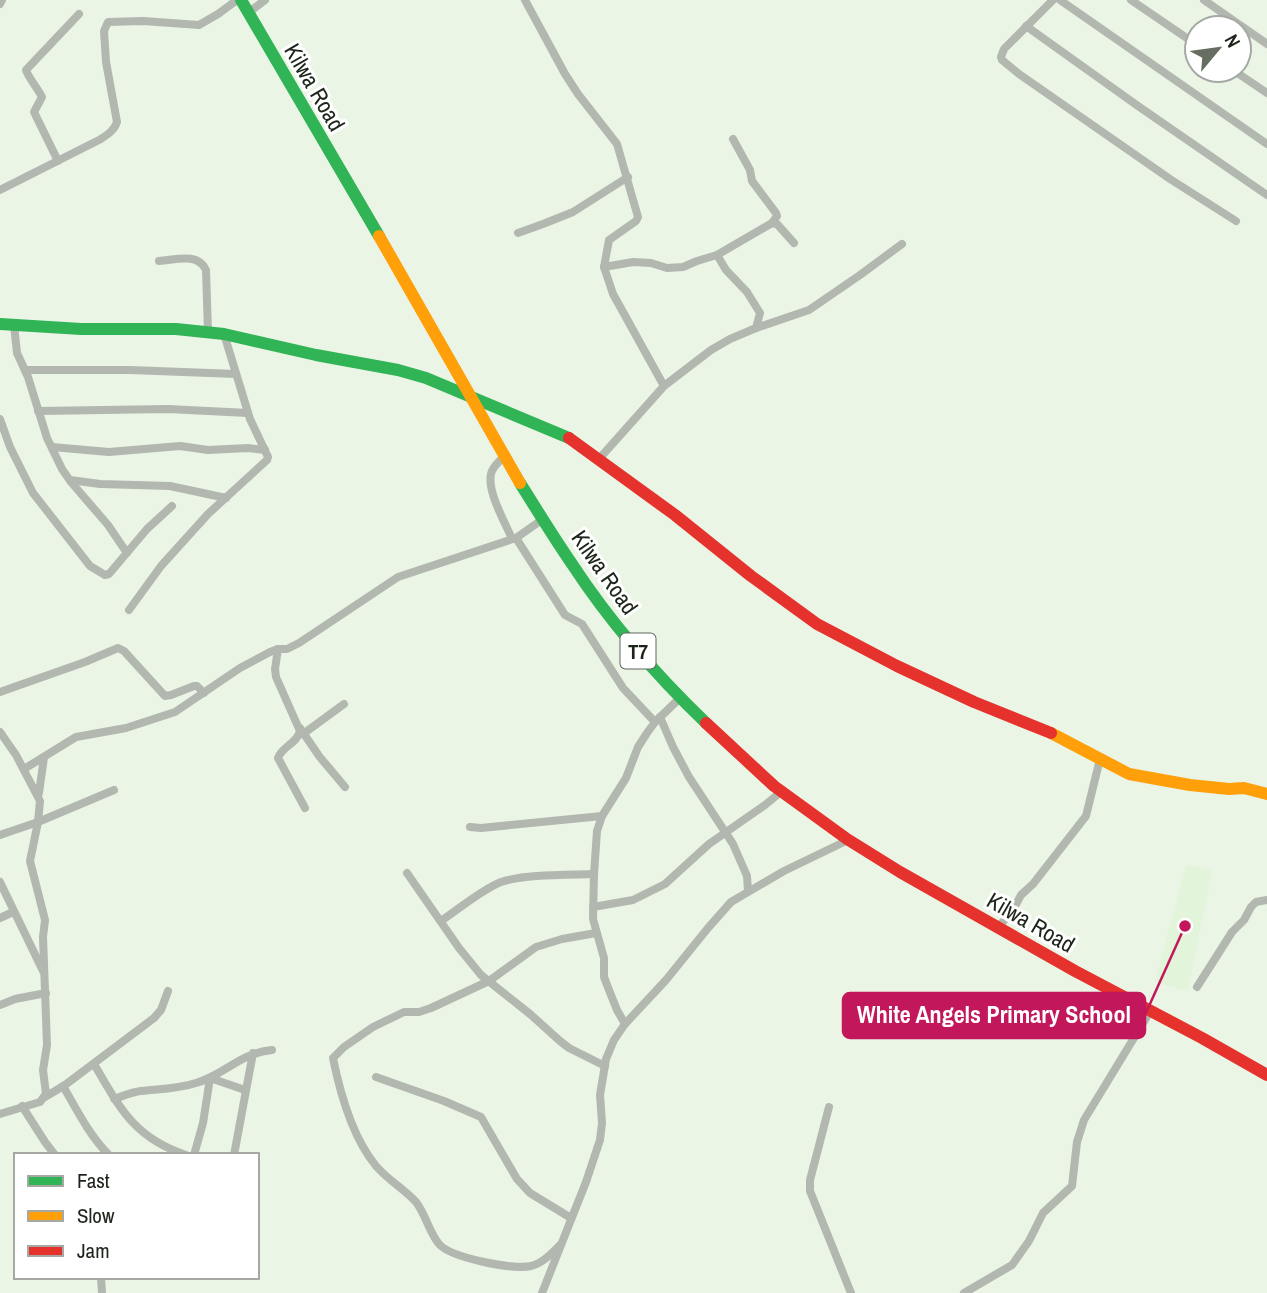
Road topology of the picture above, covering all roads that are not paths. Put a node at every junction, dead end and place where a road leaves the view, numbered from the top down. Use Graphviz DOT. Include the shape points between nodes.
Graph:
graph roads {
  1 [pos="239,0"];
  2 [pos="265,0"];
  3 [pos="526,0"];
  4 [pos="1053,0"];
  5 [pos="1060,0"];
  6 [pos="1131,0"];
  7 [pos="1205,0"];
  8 [pos="248,13"];
  9 [pos="79,14"];
  10 [pos="1026,26"];
  11 [pos="1183,35"];
  12 [pos="1267,44"];
  13 [pos="733,139"];
  14 [pos="1267,144"];
  15 [pos="58,161"];
  16 [pos="628,177"];
  17 [pos="0,190"];
  18 [pos="1267,195"];
  19 [pos="1236,221"];
  20 [pos="772,223"];
  21 [pos="518,233"];
  22 [pos="794,243"];
  23 [pos="902,244"];
  24 [pos="717,255"];
  25 [pos="159,261"];
  26 [pos="604,267"];
  27 [pos="0,324"];
  28 [pos="14,325"];
  29 [pos="756,328"];
  30 [pos="208,332"];
  31 [pos="224,334"];
  32 [pos="25,370"];
  33 [pos="236,374"];
  34 [pos="664,386"];
  35 [pos="472,396"];
  36 [pos="38,411"];
  37 [pos="248,413"];
  38 [pos="0,419"];
  39 [pos="52,447"];
  40 [pos="265,450"];
  41 [pos="504,456"];
  42 [pos="599,459"];
  43 [pos="70,480"];
  44 [pos="226,498"];
  45 [pos="172,506"];
  46 [pos="543,519"];
  47 [pos="514,539"];
  48 [pos="127,552"];
  49 [pos="129,610"];
  50 [pos="278,649"];
  51 [pos="0,692"];
  52 [pos="204,693"];
  53 [pos="680,698"];
  54 [pos="344,704"];
  55 [pos="658,720"];
  56 [pos="301,731"];
  57 [pos="0,732"];
  58 [pos="44,757"];
  59 [pos="1100,759"];
  60 [pos="24,769"];
  61 [pos="345,787"];
  62 [pos="114,790"];
  63 [pos="782,791"];
  64 [pos="1267,794"];
  65 [pos="39,796"];
  66 [pos="305,808"];
  67 [pos="602,816"];
  68 [pos="38,822"];
  69 [pos="470,827"];
  70 [pos="725,832"];
  71 [pos="0,835"];
  72 [pos="847,839"];
  73 [pos="407,873"];
  74 [pos="594,874"];
  75 [pos="0,882"];
  76 [pos="748,891"];
  77 [pos="1266,897"];
  78 [pos="593,907"];
  79 [pos="13,912"];
  80 [pos="0,918"];
  81 [pos="441,921"];
  82 [pos="998,927"];
  83 [pos="596,933"];
  84 [pos="44,974"];
  85 [pos="489,981"];
  86 [pos="1197,987"];
  87 [pos="168,991"];
  88 [pos="46,993"];
  89 [pos="0,1006"];
  90 [pos="1151,1010"];
  91 [pos="625,1024"];
  92 [pos="272,1050"];
  93 [pos="253,1053"];
  94 [pos="94,1064"];
  95 [pos="606,1066"];
  96 [pos="1267,1075"];
  97 [pos="376,1077"];
  98 [pos="210,1078"];
  99 [pos="63,1086"];
  100 [pos="245,1090"];
  101 [pos="45,1097"];
  102 [pos="114,1099"];
  103 [pos="22,1106"];
  104 [pos="830,1107"];
  105 [pos="0,1114"];
  106 [pos="53,1153"];
  107 [pos="107,1153"];
  108 [pos="180,1153"];
  109 [pos="195,1153"];
  110 [pos="234,1153"];
  111 [pos="570,1218"];
  112 [pos="561,1244"];
  113 [pos="542,1293"];
  114 [pos="850,1293"];
  115 [pos="964,1293"];
  1 -- 8 [label="main road, Kilwa Road / T7"];
  1 -- 15 [label="street" via="199,25 108,22 104,31 106,62 117,121 110,133"];
  2 -- 8 [label="street"];
  3 -- 16 [label="street" via="565,74 617,144"];
  4 -- 10 [label="street"];
  5 -- 14 [label="street"];
  6 -- 11 [label="street"];
  7 -- 12 [label="street"];
  8 -- 35 [label="main road, Kilwa Road / T7"];
  9 -- 15 [label="street" via="26,70 42,97 34,112"];
  10 -- 18 [label="street"];
  10 -- 19 [label="street" via="1004,49 1002,60"];
  13 -- 20 [label="street" via="752,181 776,213"];
  15 -- 17 [label="street"];
  16 -- 21 [label="street" via="573,212"];
  16 -- 26 [label="street" via="638,217 608,240"];
  20 -- 22 [label="street"];
  20 -- 24 [label="street"];
  23 -- 29 [label="street" via="810,310"];
  24 -- 26 [label="street" via="679,268 633,262"];
  24 -- 29 [label="street" via="760,313"];
  25 -- 30 [label="street" via="194,258 203,263"];
  26 -- 34 [label="street" via="616,303"];
  27 -- 28 [label="main road"];
  28 -- 30 [label="main road"];
  28 -- 32 [label="street" via="16,353"];
  29 -- 34 [label="street" via="711,350"];
  30 -- 31 [label="main road"];
  31 -- 33 [label="street"];
  31 -- 35 [label="main road" via="398,370"];
  32 -- 33 [label="street"];
  32 -- 36 [label="street"];
  33 -- 37 [label="street"];
  34 -- 42 [label="street"];
  35 -- 41 [label="main road, Kilwa Road / T7"];
  35 -- 42 [label="main road" via="560,433"];
  36 -- 37 [label="street"];
  36 -- 39 [label="street"];
  37 -- 40 [label="street"];
  38 -- 48 [label="street" via="33,493 90,566 108,575"];
  39 -- 40 [label="street" via="109,452 180,446"];
  39 -- 43 [label="street"];
  40 -- 44 [label="street" via="267,460"];
  41 -- 46 [label="main road, Kilwa Road / T7"];
  41 -- 47 [label="street" via="491,472 491,481 493,497"];
  42 -- 59 [label="main road" via="817,624"];
  43 -- 44 [label="street" via="170,486"];
  43 -- 48 [label="street"];
  44 -- 49 [label="street" via="169,556"];
  45 -- 48 [label="street"];
  46 -- 47 [label="street"];
  46 -- 53 [label="main road, Kilwa Road / T7" via="601,605"];
  47 -- 50 [label="street" via="398,577 299,643"];
  47 -- 55 [label="street" via="565,615 582,624 623,688"];
  50 -- 52 [label="street"];
  50 -- 56 [label="street" via="276,677"];
  51 -- 52 [label="street" via="118,648 164,696 194,686"];
  52 -- 58 [label="street" via="169,714 76,737"];
  53 -- 55 [label="street"];
  53 -- 63 [label="main road, Kilwa Road / T7"];
  54 -- 56 [label="street"];
  55 -- 67 [label="street" via="638,747 626,778"];
  55 -- 70 [label="street"];
  56 -- 61 [label="street"];
  56 -- 66 [label="street" via="278,758"];
  57 -- 60 [label="street"];
  58 -- 60 [label="street"];
  58 -- 65 [label="street"];
  59 -- 64 [label="main road" via="1140,777"];
  59 -- 82 [label="street" via="1086,816"];
  60 -- 65 [label="street"];
  62 -- 68 [label="street"];
  63 -- 70 [label="street"];
  63 -- 72 [label="main road, Kilwa Road / T7"];
  65 -- 68 [label="street"];
  67 -- 69 [label="street"];
  67 -- 74 [label="street"];
  68 -- 71 [label="street"];
  68 -- 84 [label="street" via="30,860 44,920"];
  70 -- 76 [label="street" via="746,875"];
  70 -- 78 [label="street" via="665,884 633,900"];
  72 -- 76 [label="street"];
  72 -- 82 [label="main road, Kilwa Road / T7"];
  73 -- 81 [label="street"];
  74 -- 78 [label="street"];
  74 -- 81 [label="street" via="504,882"];
  75 -- 79 [label="street"];
  76 -- 91 [label="street" via="731,902"];
  77 -- 86 [label="street" via="1251,906"];
  78 -- 83 [label="street"];
  79 -- 80 [label="street"];
  79 -- 84 [label="street"];
  81 -- 85 [label="street"];
  82 -- 90 [label="main road, Kilwa Road / T7"];
  83 -- 85 [label="street" via="536,947"];
  83 -- 91 [label="street" via="604,977"];
  84 -- 88 [label="street"];
  85 -- 95 [label="street" via="560,1041"];
  85 -- 112 [label="street" via="431,1008 400,1013 366,1031 334,1057 336,1075 346,1109 369,1156 417,1204 442,1247 471,1259 518,1267 537,1264"];
  87 -- 94 [label="street" via="154,1018"];
  88 -- 89 [label="street"];
  88 -- 101 [label="street"];
  90 -- 96 [label="main road, Kilwa Road / T7"];
  90 -- 115 [label="street" via="1081,1127 1072,1186 1043,1213 1012,1265"];
  91 -- 95 [label="street" via="609,1049"];
  92 -- 93 [label="street"];
  93 -- 98 [label="street"];
  93 -- 100 [label="street"];
  94 -- 99 [label="street"];
  94 -- 102 [label="street"];
  95 -- 111 [label="street" via="600,1096 602,1132"];
  97 -- 111 [label="street" via="481,1117 522,1185"];
  98 -- 100 [label="street"];
  98 -- 102 [label="street"];
  98 -- 109 [label="street"];
  99 -- 101 [label="street"];
  99 -- 107 [label="street"];
  100 -- 110 [label="street"];
  101 -- 103 [label="street"];
  102 -- 108 [label="street" via="142,1132"];
  103 -- 105 [label="street"];
  103 -- 106 [label="street"];
  104 -- 114 [label="street" via="810,1191"];
  111 -- 112 [label="street"];
  112 -- 113 [label="street"];
}
